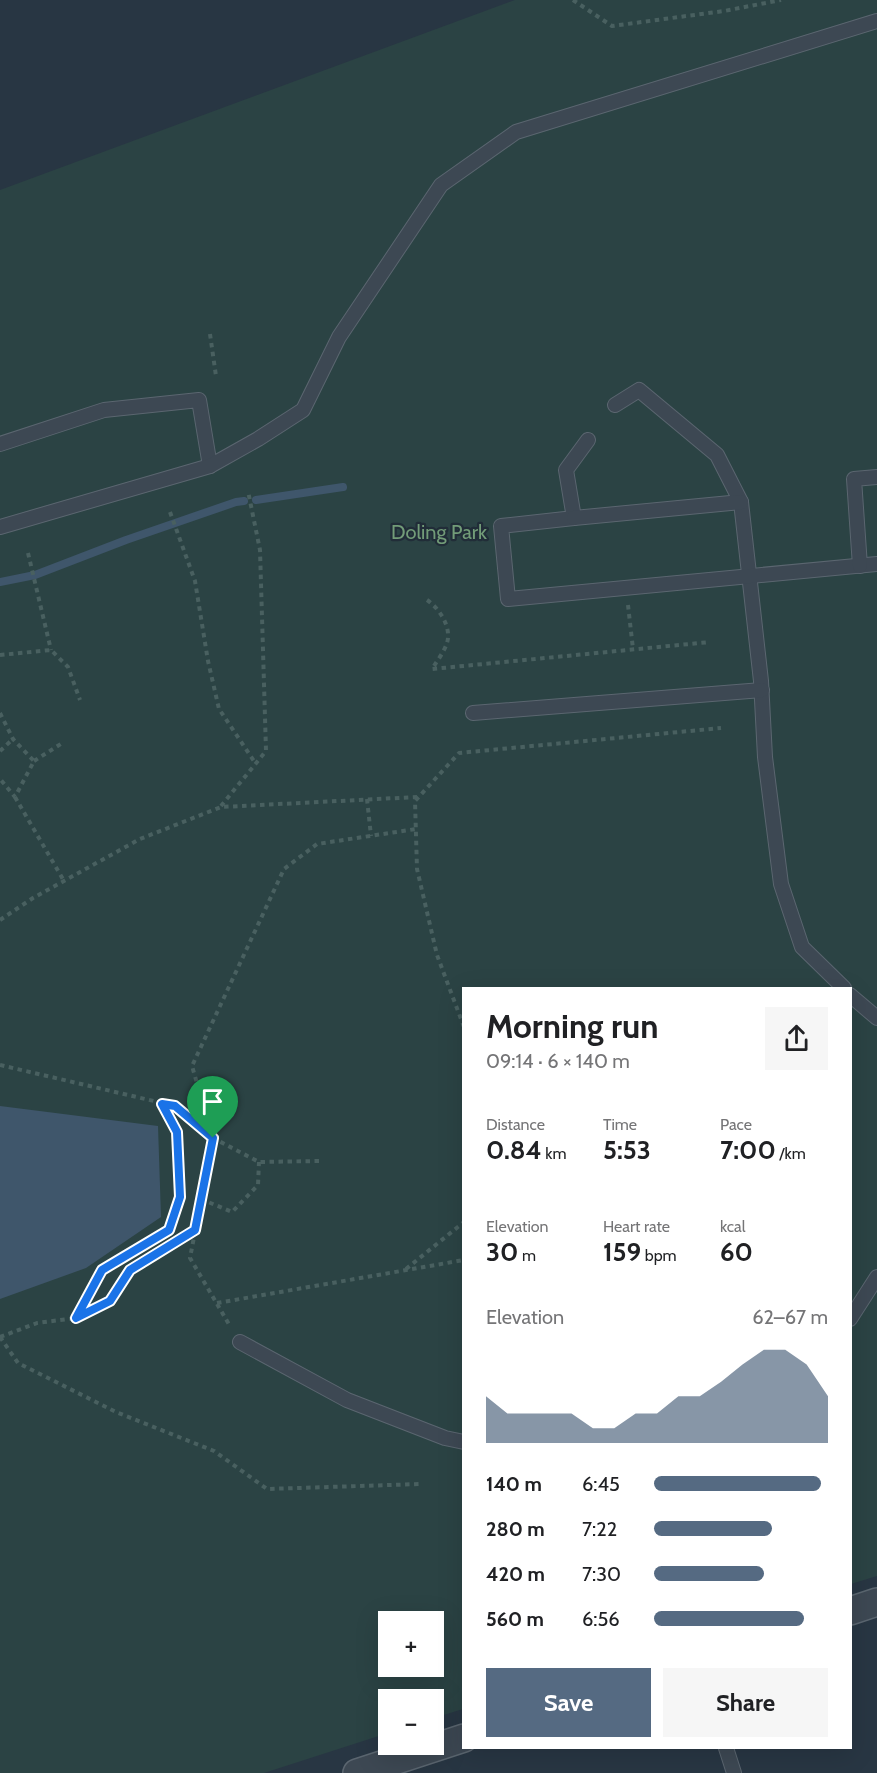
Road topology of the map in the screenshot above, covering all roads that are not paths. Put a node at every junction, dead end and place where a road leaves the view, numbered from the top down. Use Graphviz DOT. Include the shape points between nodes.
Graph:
graph roads {
  1 [pos="877,21"];
  2 [pos="615,405"];
  3 [pos="588,440"];
  4 [pos="0,444"];
  5 [pos="210,466"];
  6 [pos="877,477"];
  7 [pos="741,502"];
  8 [pos="574,518"];
  9 [pos="0,527"];
  10 [pos="877,564"];
  11 [pos="860,566"];
  12 [pos="750,577"];
  13 [pos="762,690"];
  14 [pos="473,713"];
  15 [pos="843,987"];
  16 [pos="852,997"];
  17 [pos="877,1018"];
  18 [pos="877,1277"];
  19 [pos="852,1317"];
  20 [pos="240,1342"];
  21 [pos="462,1442"];
  22 [pos="877,1602"];
  23 [pos="852,1610"];
  24 [pos="462,1739"];
  25 [pos="726,1749"];
  26 [pos="365,1772"];
  27 [pos="734,1773"];
  1 -- 5 [label="lane" via="516,132 441,185 339,338 303,410"];
  2 -- 7 [label="lane" via="639,390 717,455"];
  3 -- 8 [label="lane" via="566,470"];
  4 -- 5 [label="lane" via="104,410 199,400"];
  5 -- 9 [label="lane"];
  6 -- 11 [label="lane" via="854,479"];
  7 -- 8 [label="lane"];
  7 -- 12 [label="lane"];
  8 -- 12 [label="lane" via="501,526 508,599"];
  10 -- 11 [label="lane"];
  11 -- 12 [label="lane"];
  12 -- 13 [label="lane"];
  13 -- 14 [label="lane"];
  13 -- 15 [label="lane" via="765,757 781,884 802,947"];
  16 -- 17 [label="lane"];
  18 -- 19 [label="lane"];
  20 -- 21 [label="lane" via="347,1400"];
  22 -- 23 [label="street"];
  24 -- 26 [label="street"];
  25 -- 27 [label="lane"];
}
